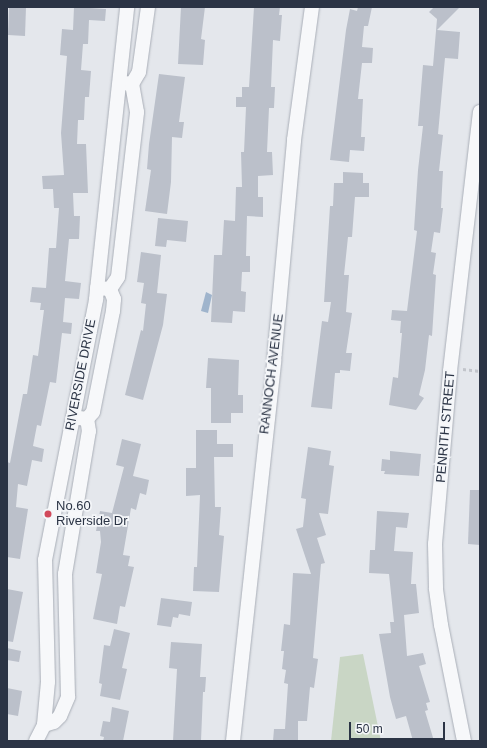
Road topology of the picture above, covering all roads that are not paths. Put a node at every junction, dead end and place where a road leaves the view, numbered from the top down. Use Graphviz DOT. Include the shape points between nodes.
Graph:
graph roads {
  1 [pos="127,7"];
  2 [pos="148,7"];
  3 [pos="312,7"];
  4 [pos="125,83"];
  5 [pos="480,112"];
  6 [pos="104,288"];
  7 [pos="73,417"];
  8 [pos="87,419"];
  9 [pos="44,725"];
  10 [pos="36,741"];
  11 [pos="233,741"];
  12 [pos="464,741"];
  1 -- 4 [label="street, RIVERSIDE DRIVE"];
  2 -- 4 [label="street" via="139,72"];
  3 -- 11 [label="street, RANNOCH AVENUE" via="294,140 277,331"];
  4 -- 6 [label="street, RIVERSIDE DRIVE"];
  4 -- 6 [label="street" via="137,112 118,277"];
  5 -- 12 [label="street, PENRITH STREET" via="451,368 435,544 436,581 446,653"];
  6 -- 7 [label="street, RIVERSIDE DRIVE"];
  6 -- 8 [label="street" via="114,299 113,310 93,412"];
  7 -- 8 [label="street"];
  7 -- 9 [label="street, RIVERSIDE DRIVE" via="45,560 48,682"];
  8 -- 9 [label="street" via="89,431 65,574 68,697 60,716"];
  9 -- 10 [label="street, RIVERSIDE DRIVE"];
}
